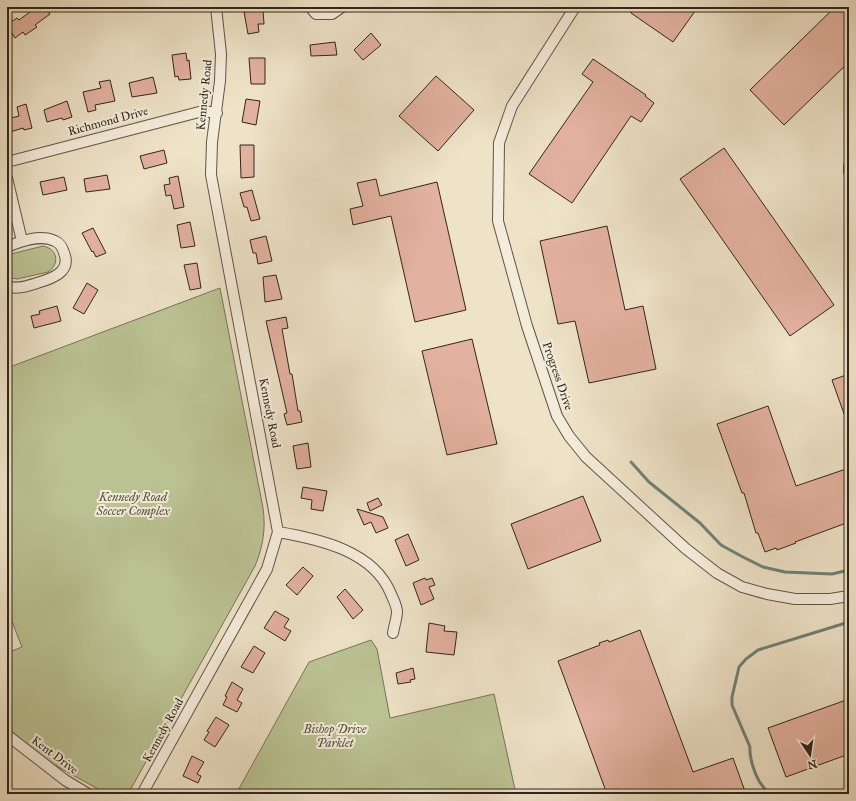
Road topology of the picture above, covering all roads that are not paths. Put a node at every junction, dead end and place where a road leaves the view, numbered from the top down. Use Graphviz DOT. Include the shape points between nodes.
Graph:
graph roads {
  1 [pos="216,7"];
  2 [pos="310,7"];
  3 [pos="342,7"];
  4 [pos="575,7"];
  5 [pos="217,113"];
  6 [pos="7,162"];
  7 [pos="849,166"];
  8 [pos="849,172"];
  9 [pos="7,178"];
  10 [pos="22,241"];
  11 [pos="7,247"];
  12 [pos="7,286"];
  13 [pos="278,532"];
  14 [pos="849,596"];
  15 [pos="393,633"];
  16 [pos="7,735"];
  17 [pos="88,794"];
  18 [pos="142,794"];
  1 -- 5 [label="street, Kennedy Road" via="221,54"];
  2 -- 3 [label="street" via="316,14 332,14"];
  4 -- 14 [label="street, Progress Drive" via="512,106 500,143 498,221 527,326 557,416 568,436 586,457 685,548 717,573 742,587 795,599"];
  5 -- 6 [label="street, Richmond Drive" via="202,111"];
  5 -- 13 [label="street, Kennedy Road" via="212,142 211,175"];
  7 -- 8 [label="street"];
  9 -- 10 [label="street"];
  10 -- 11 [label="street"];
  10 -- 12 [label="street" via="56,241 66,256 64,266 56,277 30,286"];
  13 -- 15 [label="street" via="338,546 358,556 378,572 390,591 397,611"];
  13 -- 18 [label="street, Kennedy Road" via="266,569"];
  16 -- 17 [label="street, Kent Drive" via="65,780"];
}
